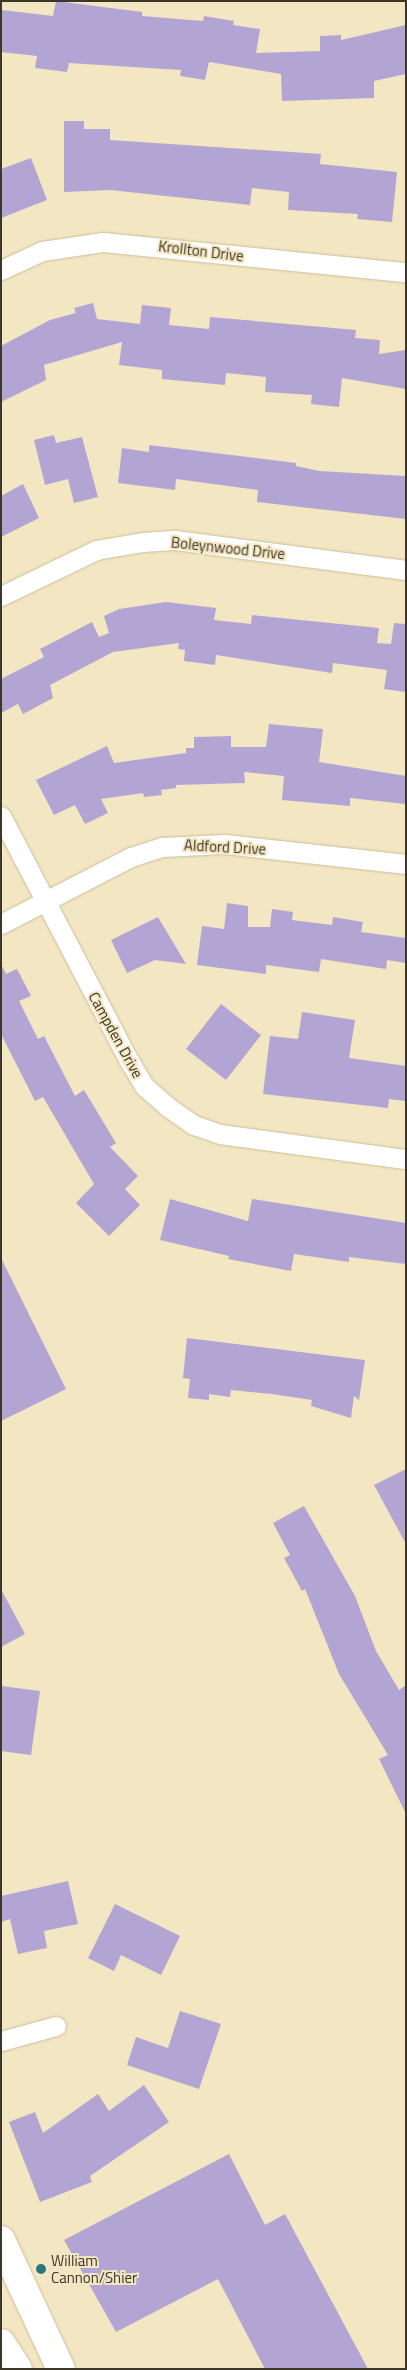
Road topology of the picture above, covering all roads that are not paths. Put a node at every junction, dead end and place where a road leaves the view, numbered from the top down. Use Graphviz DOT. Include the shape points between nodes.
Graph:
graph roads {
  1 [pos="1,270"];
  2 [pos="406,272"];
  3 [pos="406,570"];
  4 [pos="1,596"];
  5 [pos="1,816"];
  6 [pos="406,864"];
  7 [pos="45,902"];
  8 [pos="1,924"];
  9 [pos="406,1159"];
  10 [pos="56,2026"];
  11 [pos="1,2041"];
  12 [pos="1,2240"];
  13 [pos="1,2343"];
  14 [pos="18,2369"];
  15 [pos="61,2369"];
  1 -- 2 [label="street, Krollton Drive" via="42,251 103,242"];
  3 -- 4 [label="street, Boleynwood Drive" via="175,540 143,542 96,550"];
  5 -- 7 [label="street, Campden Drive"];
  6 -- 7 [label="street, Aldford Drive" via="192,843 131,857"];
  7 -- 8 [label="street, Aldford Drive"];
  7 -- 9 [label="street, Campden Drive" via="144,1086 168,1107 194,1125 220,1134"];
  10 -- 11 [label="street"];
  12 -- 15 [label="main road"];
  13 -- 14 [label="main road"];
}
